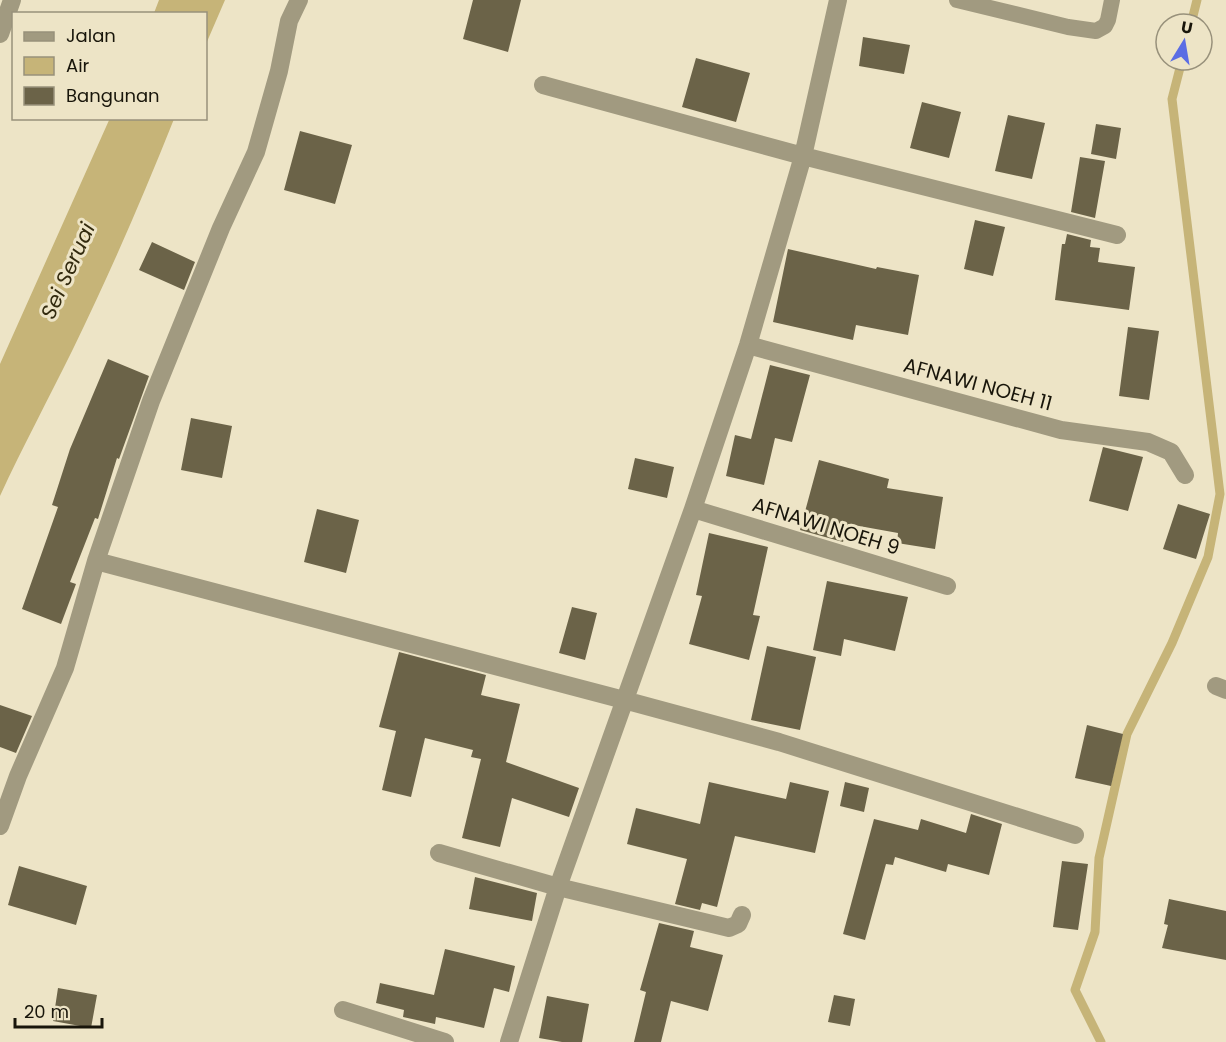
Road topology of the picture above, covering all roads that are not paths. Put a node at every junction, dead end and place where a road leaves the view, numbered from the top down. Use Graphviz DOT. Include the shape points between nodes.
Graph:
graph roads {
  1 [pos="12,0"];
  2 [pos="299,0"];
  3 [pos="838,0"];
  4 [pos="957,0"];
  5 [pos="1112,0"];
  6 [pos="0,33"];
  7 [pos="543,85"];
  8 [pos="802,156"];
  9 [pos="1117,235"];
  10 [pos="748,345"];
  11 [pos="1185,475"];
  12 [pos="693,509"];
  13 [pos="96,561"];
  14 [pos="947,586"];
  15 [pos="624,700"];
  16 [pos="0,826"];
  17 [pos="1075,834"];
  18 [pos="440,853"];
  19 [pos="558,887"];
  20 [pos="742,915"];
  21 [pos="343,1010"];
  22 [pos="445,1042"];
  23 [pos="509,1042"];
  1 -- 6 [label="street"];
  2 -- 13 [label="street" via="289,21 256,152 151,401"];
  3 -- 8 [label="street"];
  4 -- 5 [label="lane" via="1096,32 1105,27"];
  7 -- 8 [label="street"];
  8 -- 9 [label="street"];
  8 -- 10 [label="street"];
  10 -- 11 [label="street, AFNAWI NOEH 11" via="1061,430 1148,442 1171,452"];
  10 -- 12 [label="street"];
  12 -- 14 [label="street, AFNAWI NOEH 9"];
  12 -- 15 [label="street"];
  13 -- 15 [label="street"];
  13 -- 16 [label="street" via="65,668"];
  15 -- 17 [label="street" via="778,742"];
  15 -- 19 [label="street"];
  18 -- 19 [label="street"];
  19 -- 20 [label="street" via="729,928 738,924"];
  19 -- 23 [label="street"];
  21 -- 22 [label="street"];
}
